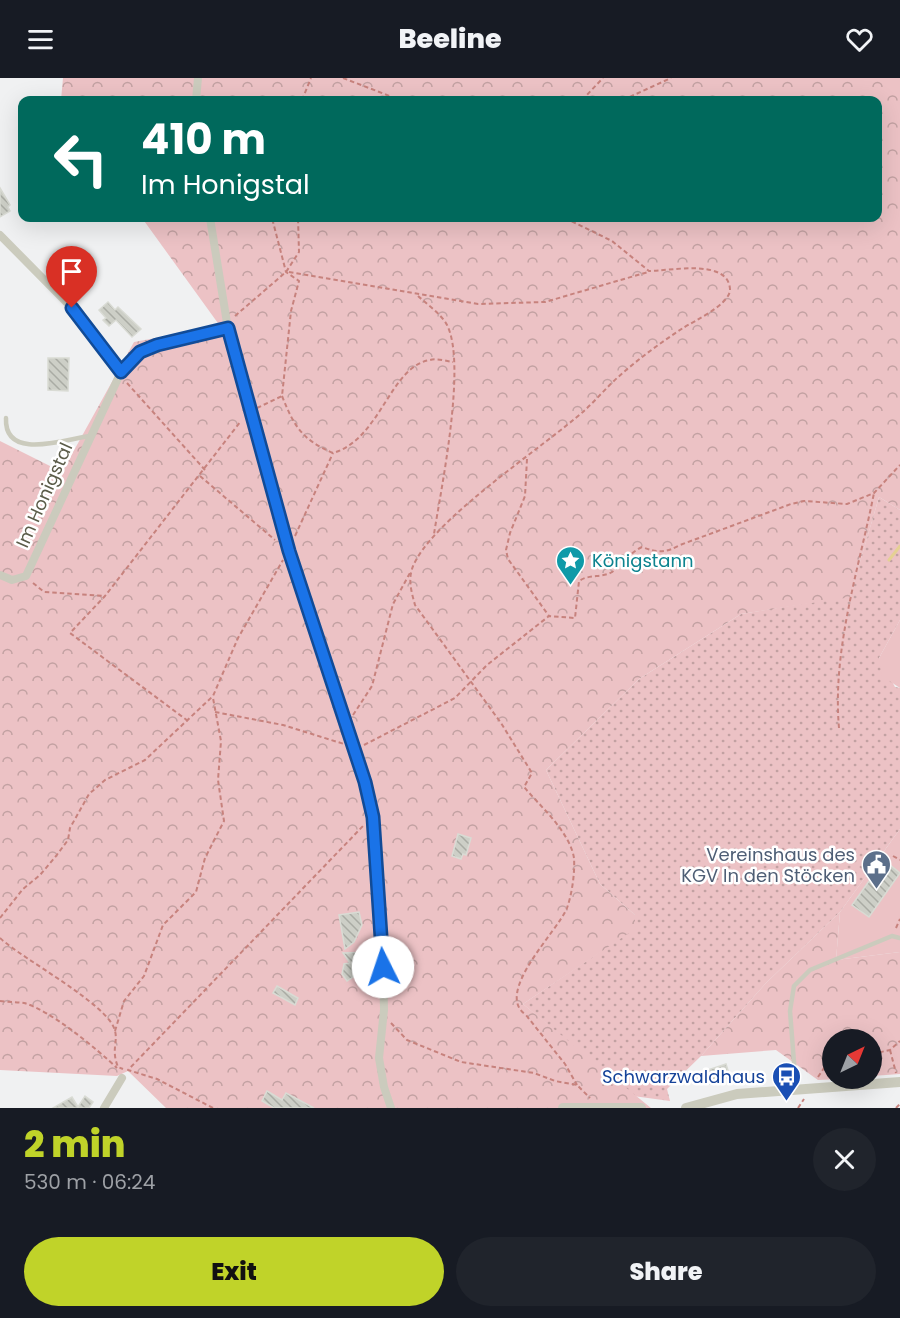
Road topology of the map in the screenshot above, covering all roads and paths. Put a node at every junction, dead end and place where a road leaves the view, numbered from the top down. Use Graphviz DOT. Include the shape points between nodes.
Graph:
graph roads {
  1 [pos="198,78"];
  2 [pos="311,78"];
  3 [pos="342,78"];
  4 [pos="603,78"];
  5 [pos="671,78"];
  6 [pos="196,96"];
  7 [pos="304,96"];
  8 [pos="389,96"];
  9 [pos="586,96"];
  10 [pos="632,96"];
  11 [pos="211,222"];
  12 [pos="273,222"];
  13 [pos="298,222"];
  14 [pos="573,222"];
  15 [pos="0,235"];
  16 [pos="286,272"];
  17 [pos="649,272"];
  18 [pos="418,296"];
  19 [pos="228,328"];
  20 [pos="453,362"];
  21 [pos="121,372"];
  22 [pos="282,396"];
  23 [pos="249,411"];
  24 [pos="6,418"];
  25 [pos="89,436"];
  26 [pos="333,453"];
  27 [pos="527,458"];
  28 [pos="900,465"];
  29 [pos="205,470"];
  30 [pos="200,476"];
  31 [pos="874,493"];
  32 [pos="434,534"];
  33 [pos="289,551"];
  34 [pos="412,569"];
  35 [pos="0,575"];
  36 [pos="26,576"];
  37 [pos="105,596"];
  38 [pos="549,616"];
  39 [pos="469,682"];
  40 [pos="213,696"];
  41 [pos="215,712"];
  42 [pos="188,721"];
  43 [pos="347,723"];
  44 [pos="839,728"];
  45 [pos="355,746"];
  46 [pos="373,817"];
  47 [pos="893,856"];
  48 [pos="900,860"];
  49 [pos="0,918"];
  50 [pos="900,919"];
  51 [pos="892,936"];
  52 [pos="0,938"];
  53 [pos="900,938"];
  54 [pos="0,1001"];
  55 [pos="384,1010"];
  56 [pos="116,1031"];
  57 [pos="900,1041"];
  58 [pos="890,1050"];
  59 [pos="882,1052"];
  60 [pos="128,1070"];
  61 [pos="822,1071"];
  62 [pos="122,1078"];
  63 [pos="899,1082"];
  64 [pos="577,1085"];
  65 [pos="796,1090"];
  66 [pos="810,1090"];
  67 [pos="900,1104"];
  68 [pos="593,1106"];
  69 [pos="104,1108"];
  70 [pos="213,1108"];
  71 [pos="391,1108"];
  72 [pos="563,1108"];
  73 [pos="641,1108"];
  74 [pos="686,1108"];
  75 [pos="896,1108"];
  1 -- 6 [label="street"];
  2 -- 7 [label="path"];
  3 -- 8 [label="path"];
  4 -- 9 [label="path"];
  5 -- 10 [label="path"];
  11 -- 19 [label="street"];
  12 -- 16 [label="path"];
  13 -- 16 [label="path" via="299,252"];
  14 -- 17 [label="path" via="612,240"];
  15 -- 21 [label="street" via="72,308"];
  16 -- 18 [label="path"];
  16 -- 19 [label="path" via="241,310"];
  16 -- 22 [label="path" via="299,281 291,312"];
  17 -- 18 [label="path" via="544,302 478,304"];
  17 -- 27 [label="path" via="712,269 726,279 730,293 718,306 618,377 587,409"];
  18 -- 20 [label="path" via="448,326"];
  19 -- 21 [label="street, Im Honigstal" via="157,345 140,352"];
  19 -- 23 [label="street"];
  20 -- 26 [label="path" via="431,359 421,363 405,376 364,435 347,449"];
  20 -- 32 [label="path" via="450,432"];
  21 -- 25 [label="street, Im Honigstal"];
  21 -- 29 [label="path" via="130,389"];
  22 -- 23 [label="path"];
  22 -- 26 [label="path" via="306,439"];
  23 -- 29 [label="path"];
  23 -- 33 [label="street"];
  24 -- 25 [label="lane, Im Honigstal" via="6,430 12,439 26,445"];
  25 -- 36 [label="street, Im Honigstal"];
  26 -- 33 [label="path"];
  27 -- 32 [label="path"];
  27 -- 38 [label="path" via="525,496 506,550 508,559"];
  28 -- 31 [label="path"];
  29 -- 30 [label="path"];
  30 -- 33 [label="path"];
  30 -- 37 [label="path"];
  31 -- 38 [label="path" via="847,504 790,504 669,551 642,547 610,574 579,581 575,618"];
  31 -- 44 [label="path" via="844,637 837,704"];
  32 -- 34 [label="path"];
  33 -- 40 [label="path" via="238,638"];
  33 -- 43 [label="street"];
  34 -- 39 [label="path" via="415,605"];
  34 -- 43 [label="path" via="393,604 372,686"];
  35 -- 36 [label="street, Im Honigstal" via="12,580"];
  36 -- 37 [label="path" via="44,592"];
  37 -- 42 [label="path" via="70,633"];
  38 -- 39 [label="path"];
  39 -- 45 [label="path" via="455,698 382,737"];
  39 -- 64 [label="path" via="501,723 531,773 524,787 568,840 574,858 566,909 530,963 516,1003 557,1053"];
  40 -- 41 [label="path"];
  40 -- 42 [label="path"];
  41 -- 45 [label="path" via="283,725 327,741"];
  41 -- 56 [label="path" via="221,741 218,780 224,821 205,858 196,892 163,925 144,976 124,1002"];
  42 -- 49 [label="path" via="145,760 89,794 68,840"];
  43 -- 45 [label="street"];
  45 -- 46 [label="street"];
  46 -- 55 [label="street"];
  46 -- 60 [label="path"];
  47 -- 48 [label="path"];
  50 -- 51 [label="path"];
  51 -- 53 [label="lane"];
  51 -- 65 [label="lane" via="810,970 794,986 790,1011"];
  52 -- 56 [label="path" via="108,1017"];
  54 -- 60 [label="path" via="34,1008 88,1041 119,1070"];
  55 -- 64 [label="path" via="407,1040 460,1062 519,1069"];
  55 -- 71 [label="street" via="380,1058"];
  56 -- 60 [label="path" via="114,1058 118,1067"];
  57 -- 58 [label="path"];
  58 -- 59 [label="path"];
  58 -- 63 [label="path"];
  60 -- 70 [label="path" via="157,1079"];
  61 -- 66 [label="path"];
  62 -- 69 [label="street"];
  63 -- 66 [label="street"];
  64 -- 68 [label="path" via="589,1095"];
  65 -- 66 [label="street"];
  65 -- 74 [label="street" via="736,1094"];
  67 -- 75 [label="path"];
  68 -- 72 [label="street"];
  68 -- 73 [label="street"];
}
